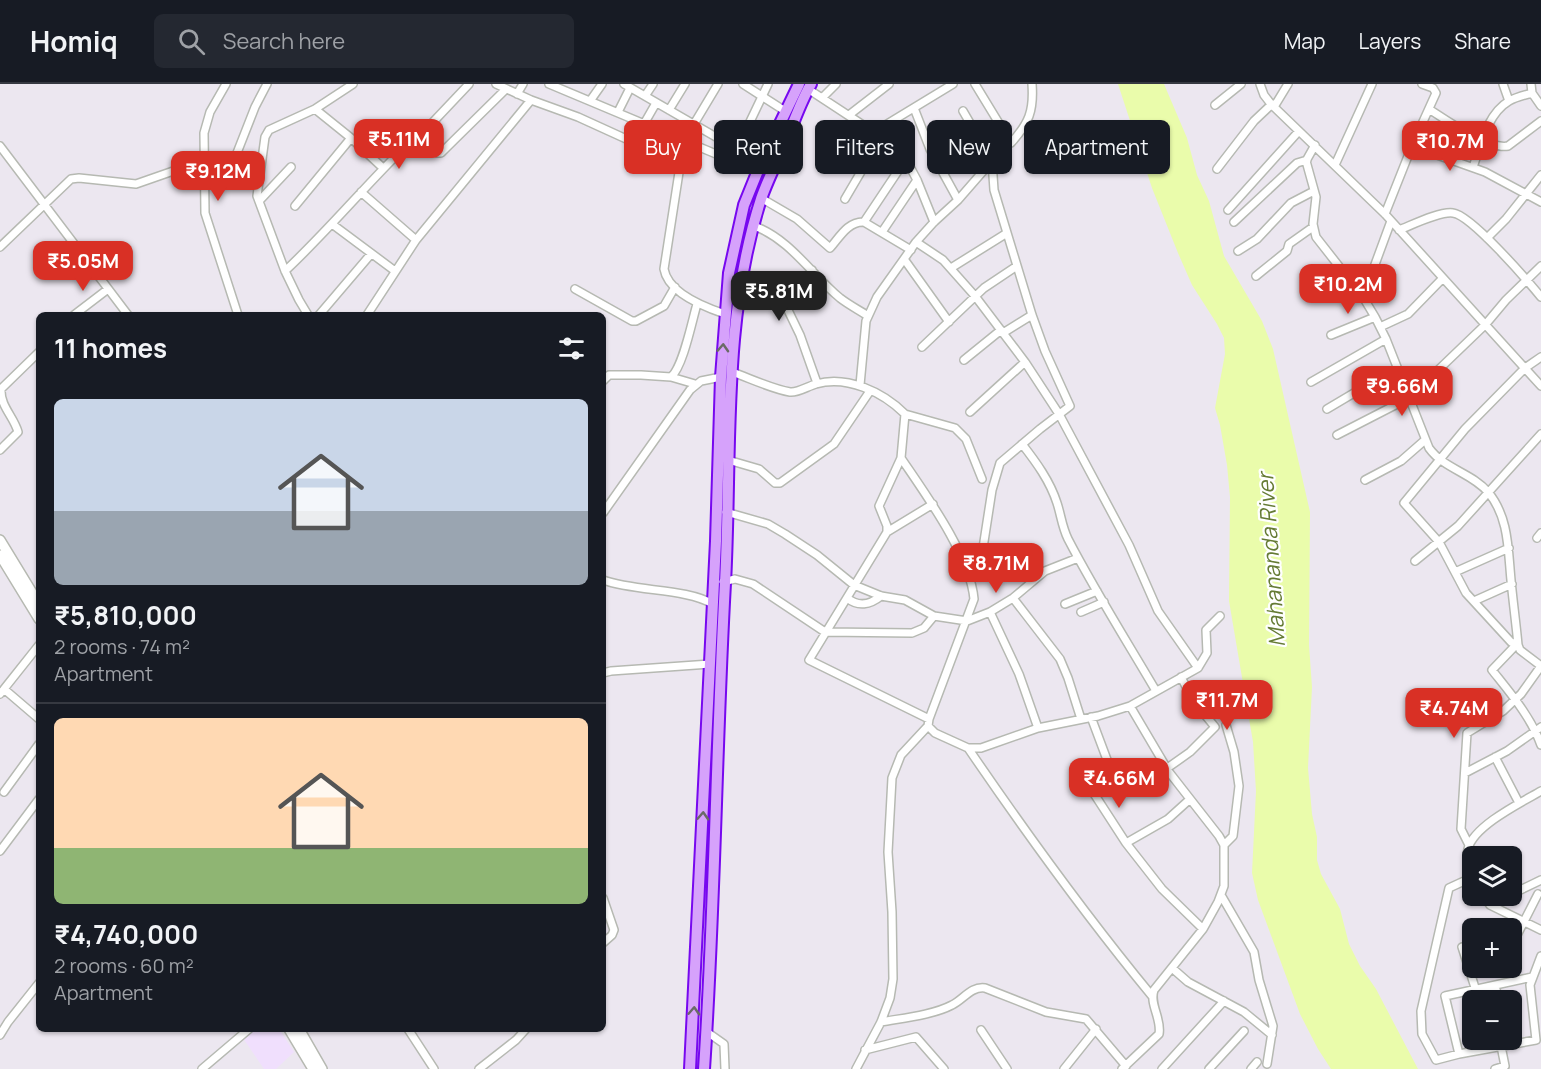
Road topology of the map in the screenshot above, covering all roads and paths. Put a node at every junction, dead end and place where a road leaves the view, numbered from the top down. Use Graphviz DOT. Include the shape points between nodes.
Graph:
graph roads {
  1 [pos="225,84"];
  2 [pos="267,84"];
  3 [pos="353,84"];
  4 [pos="470,84"];
  5 [pos="496,84"];
  6 [pos="523,84"];
  7 [pos="549,84"];
  8 [pos="572,84"];
  9 [pos="602,84"];
  10 [pos="653,84"];
  11 [pos="685,84"];
  12 [pos="718,84"];
  13 [pos="743,84"];
  14 [pos="768,84"];
  15 [pos="836,84"];
  16 [pos="889,84"];
  17 [pos="952,84"];
  18 [pos="975,84"];
  19 [pos="1032,84"];
  20 [pos="1241,84"];
  21 [pos="1260,84"];
  22 [pos="1288,84"];
  23 [pos="1372,84"];
  24 [pos="1422,84"];
  25 [pos="1503,84"];
  26 [pos="1531,84"];
  27 [pos="627,86"];
  28 [pos="806,86"];
  29 [pos="506,89"];
  30 [pos="567,91"];
  31 [pos="1532,93"];
  32 [pos="518,94"];
  33 [pos="645,96"];
  34 [pos="763,96"];
  35 [pos="822,98"];
  36 [pos="531,100"];
  37 [pos="590,101"];
  38 [pos="1509,101"];
  39 [pos="656,103"];
  40 [pos="1215,105"];
  41 [pos="1273,106"];
  42 [pos="1541,106"];
  43 [pos="914,108"];
  44 [pos="315,109"];
  45 [pos="1429,109"];
  46 [pos="669,110"];
  47 [pos="785,111"];
  48 [pos="963,111"];
  49 [pos="618,112"];
  50 [pos="849,115"];
  51 [pos="635,120"];
  52 [pos="646,120"];
  53 [pos="687,120"];
  54 [pos="696,120"];
  55 [pos="751,120"];
  56 [pos="781,120"];
  57 [pos="856,120"];
  58 [pos="894,120"];
  59 [pos="968,120"];
  60 [pos="1541,121"];
  61 [pos="1299,131"];
  62 [pos="351,138"];
  63 [pos="417,138"];
  64 [pos="1482,140"];
  65 [pos="0,146"];
  66 [pos="1315,146"];
  67 [pos="1412,146"];
  68 [pos="1307,160"];
  69 [pos="1335,165"];
  70 [pos="291,167"];
  71 [pos="1473,167"];
  72 [pos="204,168"];
  73 [pos="383,168"];
  74 [pos="1217,169"];
  75 [pos="756,174"];
  76 [pos="860,174"];
  77 [pos="896,174"];
  78 [pos="913,174"];
  79 [pos="981,174"];
  80 [pos="993,174"];
  81 [pos="1541,175"];
  82 [pos="916,180"];
  83 [pos="1314,191"];
  84 [pos="362,192"];
  85 [pos="1526,193"];
  86 [pos="761,198"];
  87 [pos="845,199"];
  88 [pos="958,200"];
  89 [pos="259,201"];
  90 [pos="1541,202"];
  91 [pos="45,204"];
  92 [pos="295,206"];
  93 [pos="1228,210"];
  94 [pos="1385,214"];
  95 [pos="1391,221"];
  96 [pos="864,222"];
  97 [pos="934,222"];
  98 [pos="1234,222"];
  99 [pos="332,224"];
  100 [pos="754,226"];
  101 [pos="1313,227"];
  102 [pos="1399,230"];
  103 [pos="882,232"];
  104 [pos="1006,233"];
  105 [pos="1487,238"];
  106 [pos="416,240"];
  107 [pos="916,242"];
  108 [pos="0,247"];
  109 [pos="911,250"];
  110 [pos="1238,251"];
  111 [pos="370,254"];
  112 [pos="904,259"];
  113 [pos="1017,266"];
  114 [pos="1541,266"];
  115 [pos="951,268"];
  116 [pos="812,270"];
  117 [pos="285,271"];
  118 [pos="395,271"];
  119 [pos="1256,276"];
  120 [pos="1443,278"];
  121 [pos="1527,281"];
  122 [pos="675,287"];
  123 [pos="108,289"];
  124 [pos="575,289"];
  125 [pos="975,296"];
  126 [pos="1363,297"];
  127 [pos="1541,297"];
  128 [pos="697,304"];
  129 [pos="78,312"];
  130 [pos="126,312"];
  131 [pos="237,312"];
  132 [pos="306,312"];
  133 [pos="322,312"];
  134 [pos="369,312"];
  135 [pos="725,314"];
  136 [pos="1032,315"];
  137 [pos="868,316"];
  138 [pos="1375,317"];
  139 [pos="949,322"];
  140 [pos="1485,325"];
  141 [pos="1380,327"];
  142 [pos="1002,331"];
  143 [pos="1331,335"];
  144 [pos="1386,339"];
  145 [pos="922,347"];
  146 [pos="36,355"];
  147 [pos="1541,357"];
  148 [pos="964,360"];
  149 [pos="1025,362"];
  150 [pos="1525,368"];
  151 [pos="1398,370"];
  152 [pos="732,372"];
  153 [pos="671,377"];
  154 [pos="721,377"];
  155 [pos="606,378"];
  156 [pos="1311,382"];
  157 [pos="817,383"];
  158 [pos="695,384"];
  159 [pos="860,385"];
  160 [pos="1541,386"];
  161 [pos="870,391"];
  162 [pos="1408,398"];
  163 [pos="1327,409"];
  164 [pos="970,412"];
  165 [pos="905,414"];
  166 [pos="1059,414"];
  167 [pos="1541,434"];
  168 [pos="1337,435"];
  169 [pos="1425,440"];
  170 [pos="1022,444"];
  171 [pos="0,450"];
  172 [pos="901,458"];
  173 [pos="728,460"];
  174 [pos="1440,460"];
  175 [pos="982,479"];
  176 [pos="1365,480"];
  177 [pos="1489,492"];
  178 [pos="933,504"];
  179 [pos="606,509"];
  180 [pos="726,512"];
  181 [pos="887,532"];
  182 [pos="0,540"];
  183 [pos="1439,542"];
  184 [pos="1509,548"];
  185 [pos="3,552"];
  186 [pos="1078,558"];
  187 [pos="1415,561"];
  188 [pos="969,572"];
  189 [pos="1455,572"];
  190 [pos="606,581"];
  191 [pos="720,583"];
  192 [pos="1512,584"];
  193 [pos="854,585"];
  194 [pos="1097,591"];
  195 [pos="881,596"];
  196 [pos="847,598"];
  197 [pos="1013,598"];
  198 [pos="36,600"];
  199 [pos="1474,600"];
  200 [pos="1104,602"];
  201 [pos="713,604"];
  202 [pos="1065,604"];
  203 [pos="990,612"];
  204 [pos="1081,612"];
  205 [pos="36,613"];
  206 [pos="934,616"];
  207 [pos="1220,616"];
  208 [pos="966,621"];
  209 [pos="825,632"];
  210 [pos="1517,645"];
  211 [pos="36,649"];
  212 [pos="710,664"];
  213 [pos="1541,666"];
  214 [pos="1198,668"];
  215 [pos="606,672"];
  216 [pos="1181,676"];
  217 [pos="1156,691"];
  218 [pos="2,692"];
  219 [pos="1515,700"];
  220 [pos="1130,706"];
  221 [pos="36,717"];
  222 [pos="1091,717"];
  223 [pos="1081,719"];
  224 [pos="929,723"];
  225 [pos="1226,725"];
  226 [pos="1038,728"];
  227 [pos="1538,729"];
  228 [pos="1541,745"];
  229 [pos="36,748"];
  230 [pos="968,748"];
  231 [pos="1495,757"];
  232 [pos="1166,769"];
  233 [pos="1112,773"];
  234 [pos="1465,774"];
  235 [pos="1091,789"];
  236 [pos="1541,791"];
  237 [pos="4,792"];
  238 [pos="1190,800"];
  239 [pos="36,803"];
  240 [pos="1519,803"];
  241 [pos="1126,843"];
  242 [pos="1224,845"];
  243 [pos="1469,845"];
  244 [pos="0,851"];
  245 [pos="1541,880"];
  246 [pos="1462,882"];
  247 [pos="1522,889"];
  248 [pos="1538,894"];
  249 [pos="1221,895"];
  250 [pos="1492,906"];
  251 [pos="606,907"];
  252 [pos="1523,921"];
  253 [pos="1203,929"];
  254 [pos="1541,930"];
  255 [pos="606,940"];
  256 [pos="1541,956"];
  257 [pos="1172,968"];
  258 [pos="1532,977"];
  259 [pos="1473,978"];
  260 [pos="1495,986"];
  261 [pos="36,987"];
  262 [pos="1477,989"];
  263 [pos="1496,990"];
  264 [pos="1152,996"];
  265 [pos="1224,1001"];
  266 [pos="881,1022"];
  267 [pos="1096,1029"];
  268 [pos="981,1030"];
  269 [pos="1244,1031"];
  270 [pos="245,1032"];
  271 [pos="291,1032"];
  272 [pos="300,1032"];
  273 [pos="410,1032"];
  274 [pos="523,1032"];
  275 [pos="707,1032"];
  276 [pos="0,1035"];
  277 [pos="1272,1035"];
  278 [pos="1522,1041"];
  279 [pos="865,1050"];
  280 [pos="1480,1050"];
  281 [pos="1502,1050"];
  282 [pos="1459,1054"];
  283 [pos="1257,1062"];
  284 [pos="1268,1064"];
  285 [pos="942,1068"];
  286 [pos="1124,1068"];
  287 [pos="202,1069"];
  288 [pos="313,1069"];
  289 [pos="322,1069"];
  290 [pos="435,1069"];
  291 [pos="479,1069"];
  292 [pos="690,1069"];
  293 [pos="704,1069"];
  294 [pos="725,1069"];
  295 [pos="856,1069"];
  296 [pos="1007,1069"];
  297 [pos="1064,1069"];
  298 [pos="1162,1069"];
  299 [pos="1209,1069"];
  300 [pos="1251,1069"];
  301 [pos="1495,1069"];
  1 -- 72 [label="street" via="204,133"];
  2 -- 72 [label="street" via="233,161 225,167"];
  3 -- 44 [label="street"];
  4 -- 63 [label="street"];
  5 -- 29 [label="street"];
  6 -- 32 [label="street"];
  7 -- 30 [label="street"];
  8 -- 30 [label="street"];
  9 -- 37 [label="street"];
  10 -- 33 [label="street"];
  11 -- 46 [label="street"];
  12 -- 54 [label="street"];
  13 -- 34 [label="street"];
  14 -- 34 [label="street"];
  15 -- 35 [label="street"];
  16 -- 50 [label="street"];
  17 -- 43 [label="street"];
  18 -- 19 [label="street" via="1011,143 1028,120 1033,104"];
  20 -- 40 [label="street"];
  21 -- 41 [label="street"];
  22 -- 41 [label="street"];
  23 -- 69 [label="street"];
  24 -- 45 [label="street" via="1436,91"];
  25 -- 38 [label="street"];
  26 -- 31 [label="street"];
  27 -- 33 [label="street"];
  27 -- 49 [label="street"];
  28 -- 35 [label="street"];
  28 -- 47 [label="highway"];
  28 -- 86 [label="highway"];
  29 -- 32 [label="street"];
  29 -- 63 [label="street" via="440,153"];
  30 -- 37 [label="street"];
  31 -- 38 [label="street"];
  31 -- 42 [label="street"];
  32 -- 36 [label="street"];
  33 -- 39 [label="street"];
  34 -- 47 [label="street"];
  34 -- 55 [label="street"];
  35 -- 50 [label="street"];
  36 -- 106 [label="street"];
  36 -- 122 [label="street" via="679,163 664,269"];
  37 -- 49 [label="street"];
  38 -- 64 [label="street" via="1489,123"];
  39 -- 46 [label="street"];
  39 -- 52 [label="street"];
  41 -- 61 [label="street"];
  41 -- 74 [label="street" via="1254,121"];
  43 -- 58 [label="street"];
  43 -- 88 [label="street" via="930,149"];
  44 -- 62 [label="street"];
  44 -- 89 [label="street" via="266,133 256,190"];
  45 -- 64 [label="street"];
  45 -- 67 [label="street"];
  46 -- 53 [label="street"];
  47 -- 56 [label="highway"];
  48 -- 59 [label="street"];
  49 -- 51 [label="street"];
  50 -- 57 [label="street"];
  60 -- 64 [label="street" via="1505,147"];
  61 -- 66 [label="street"];
  61 -- 93 [label="street"];
  62 -- 73 [label="street"];
  62 -- 92 [label="street"];
  63 -- 73 [label="street"];
  64 -- 71 [label="street"];
  65 -- 91 [label="street"];
  66 -- 68 [label="street"];
  66 -- 69 [label="street"];
  67 -- 71 [label="street"];
  67 -- 94 [label="street"];
  68 -- 83 [label="street"];
  68 -- 98 [label="street" via="1297,163"];
  69 -- 94 [label="street"];
  70 -- 89 [label="street"];
  71 -- 85 [label="street"];
  72 -- 91 [label="street" via="179,169 135,184 75,178"];
  72 -- 131 [label="street" via="206,213"];
  73 -- 84 [label="street"];
  75 -- 135 [label="highway" via="737,231"];
  76 -- 87 [label="street"];
  77 -- 96 [label="street"];
  78 -- 82 [label="street"];
  79 -- 88 [label="street"];
  80 -- 104 [label="street"];
  81 -- 85 [label="street"];
  82 -- 97 [label="street"];
  82 -- 103 [label="street"];
  83 -- 101 [label="street"];
  83 -- 110 [label="street" via="1291,203 1257,239"];
  84 -- 99 [label="street"];
  84 -- 106 [label="street"];
  85 -- 90 [label="street"];
  85 -- 105 [label="street"];
  86 -- 96 [label="street" via="797,219 830,248 849,227"];
  86 -- 100 [label="highway"];
  88 -- 97 [label="street"];
  89 -- 117 [label="street"];
  91 -- 108 [label="street"];
  91 -- 123 [label="street"];
  94 -- 95 [label="street"];
  95 -- 102 [label="street"];
  95 -- 126 [label="street"];
  96 -- 103 [label="street"];
  97 -- 107 [label="street"];
  99 -- 111 [label="street"];
  99 -- 117 [label="street"];
  100 -- 116 [label="street" via="774,237"];
  100 -- 152 [label="highway" via="740,286"];
  101 -- 119 [label="street"];
  101 -- 126 [label="street" via="1318,243"];
  102 -- 105 [label="street" via="1453,213"];
  102 -- 120 [label="street"];
  103 -- 109 [label="street"];
  104 -- 113 [label="street"];
  104 -- 115 [label="street"];
  105 -- 121 [label="street"];
  106 -- 118 [label="street"];
  107 -- 109 [label="street"];
  107 -- 115 [label="street"];
  109 -- 112 [label="street"];
  111 -- 118 [label="street"];
  111 -- 133 [label="street"];
  112 -- 137 [label="street"];
  112 -- 139 [label="street"];
  113 -- 125 [label="street"];
  113 -- 136 [label="street"];
  114 -- 121 [label="street"];
  115 -- 125 [label="street"];
  116 -- 137 [label="street" via="840,297"];
  116 -- 157 [label="street" via="786,306"];
  117 -- 132 [label="street"];
  118 -- 134 [label="street"];
  120 -- 140 [label="street"];
  120 -- 141 [label="street" via="1408,314"];
  121 -- 127 [label="street"];
  121 -- 140 [label="street"];
  122 -- 124 [label="street" via="664,306 636,321"];
  122 -- 128 [label="street"];
  123 -- 129 [label="street"];
  123 -- 130 [label="street"];
  125 -- 139 [label="street"];
  125 -- 142 [label="street"];
  126 -- 138 [label="street"];
  128 -- 135 [label="street"];
  128 -- 153 [label="street" via="682,357"];
  154 -- 135 [label="highway, one-way"];
  136 -- 142 [label="street"];
  136 -- 166 [label="street" via="1070,406"];
  137 -- 159 [label="street"];
  138 -- 141 [label="street"];
  138 -- 143 [label="street"];
  139 -- 145 [label="street"];
  140 -- 150 [label="street"];
  140 -- 162 [label="street"];
  141 -- 144 [label="street"];
  142 -- 148 [label="street"];
  142 -- 149 [label="street"];
  144 -- 151 [label="street"];
  144 -- 156 [label="street"];
  146 -- 171 [label="street" via="1,389 4,407 18,432"];
  147 -- 150 [label="street"];
  149 -- 164 [label="street"];
  149 -- 166 [label="street"];
  150 -- 160 [label="street"];
  150 -- 174 [label="street"];
  151 -- 162 [label="street"];
  151 -- 163 [label="street"];
  152 -- 157 [label="street" via="792,392"];
  152 -- 173 [label="highway"];
  153 -- 155 [label="street"];
  153 -- 158 [label="street"];
  154 -- 158 [label="street"];
  154 -- 191 [label="highway"];
  157 -- 159 [label="street" via="836,380"];
  158 -- 179 [label="street"];
  159 -- 161 [label="street"];
  161 -- 165 [label="street"];
  161 -- 173 [label="street" via="834,444 780,483 759,469"];
  162 -- 168 [label="street"];
  162 -- 169 [label="street"];
  165 -- 172 [label="street"];
  165 -- 175 [label="street" via="955,428 966,439"];
  166 -- 170 [label="street"];
  166 -- 214 [label="street" via="1129,545 1158,611"];
  167 -- 177 [label="street"];
  169 -- 174 [label="street"];
  169 -- 176 [label="street" via="1401,461"];
  170 -- 186 [label="street" via="1052,490 1064,530"];
  170 -- 188 [label="street" via="999,467 983,548"];
  172 -- 178 [label="street"];
  172 -- 181 [label="street" via="879,506"];
  173 -- 180 [label="highway"];
  174 -- 177 [label="street"];
  174 -- 183 [label="street" via="1404,502"];
  177 -- 183 [label="street"];
  177 -- 184 [label="street" via="1505,526"];
  178 -- 181 [label="street"];
  178 -- 188 [label="street"];
  180 -- 191 [label="highway"];
  180 -- 193 [label="street" via="768,524 803,544"];
  181 -- 193 [label="street"];
  182 -- 185 [label="main road"];
  183 -- 187 [label="street"];
  183 -- 189 [label="street"];
  184 -- 189 [label="street"];
  184 -- 192 [label="street"];
  185 -- 198 [label="main road"];
  185 -- 205 [label="main road"];
  186 -- 194 [label="street"];
  186 -- 197 [label="street" via="1045,571"];
  188 -- 208 [label="street" via="974,599"];
  189 -- 199 [label="street"];
  190 -- 201 [label="street" via="702,598"];
  191 -- 201 [label="highway"];
  191 -- 209 [label="street" via="735,579 753,584"];
  191 -- 275 [label="highway" via="722,622"];
  192 -- 199 [label="street"];
  192 -- 210 [label="street"];
  193 -- 195 [label="street"];
  193 -- 196 [label="street"];
  194 -- 200 [label="street"];
  194 -- 202 [label="street"];
  195 -- 196 [label="street" via="866,604"];
  195 -- 206 [label="street" via="905,600"];
  196 -- 209 [label="street"];
  197 -- 203 [label="street"];
  197 -- 223 [label="street" via="1060,659"];
  199 -- 210 [label="street"];
  200 -- 204 [label="street"];
  200 -- 217 [label="street"];
  201 -- 212 [label="highway"];
  203 -- 208 [label="street"];
  203 -- 226 [label="street" via="1019,674"];
  206 -- 208 [label="street"];
  206 -- 209 [label="street" via="924,628 912,633"];
  207 -- 214 [label="street" via="1206,630 1207,653"];
  208 -- 224 [label="street"];
  209 -- 224 [label="street" via="810,662"];
  210 -- 213 [label="street"];
  210 -- 219 [label="street" via="1492,669"];
  211 -- 218 [label="street"];
  212 -- 215 [label="street"];
  292 -- 212 [label="highway, one-way"];
  213 -- 219 [label="street"];
  214 -- 216 [label="street"];
  216 -- 217 [label="street"];
  216 -- 232 [label="street" via="1193,700 1215,727"];
  217 -- 220 [label="street"];
  218 -- 221 [label="street"];
  219 -- 227 [label="street"];
  219 -- 234 [label="street" via="1467,733"];
  220 -- 222 [label="street"];
  220 -- 232 [label="street"];
  222 -- 223 [label="street"];
  222 -- 233 [label="street"];
  223 -- 226 [label="street"];
  224 -- 230 [label="street" via="935,733"];
  224 -- 266 [label="street" via="901,755 892,778 888,852 893,978 891,998"];
  225 -- 242 [label="street" via="1239,786 1233,836"];
  226 -- 230 [label="street" via="981,748"];
  227 -- 228 [label="street"];
  227 -- 231 [label="street"];
  229 -- 237 [label="street"];
  230 -- 264 [label="street" via="1029,837"];
  231 -- 234 [label="street"];
  231 -- 240 [label="street"];
  232 -- 238 [label="street"];
  234 -- 243 [label="street" via="1461,829"];
  235 -- 241 [label="street"];
  236 -- 240 [label="street"];
  238 -- 241 [label="street" via="1168,819"];
  238 -- 242 [label="street"];
  239 -- 244 [label="street"];
  240 -- 243 [label="street" via="1494,818"];
  241 -- 253 [label="street" via="1162,889"];
  242 -- 249 [label="street"];
  245 -- 247 [label="street"];
  246 -- 282 [label="street" via="1449,888 1421,1011 1422,1034 1435,1059"];
  248 -- 252 [label="street"];
  249 -- 253 [label="street"];
  249 -- 277 [label="street" via="1254,952"];
  250 -- 252 [label="street"];
  251 -- 255 [label="street" via="614,930"];
  252 -- 254 [label="street"];
  253 -- 257 [label="street"];
  256 -- 258 [label="street"];
  257 -- 264 [label="street"];
  257 -- 265 [label="street" via="1188,982"];
  258 -- 260 [label="street"];
  258 -- 278 [label="street" via="1537,1039"];
  259 -- 262 [label="street"];
  260 -- 262 [label="street"];
  260 -- 263 [label="street"];
  261 -- 276 [label="street"];
  262 -- 282 [label="street" via="1445,996"];
  264 -- 286 [label="street" via="1159,1034"];
  265 -- 277 [label="street"];
  265 -- 298 [label="street"];
  266 -- 267 [label="street" via="950,1006 980,988 1046,1012 1083,1018"];
  266 -- 279 [label="street"];
  267 -- 286 [label="street"];
  267 -- 297 [label="street"];
  268 -- 296 [label="street"];
  269 -- 299 [label="street"];
  270 -- 287 [label="street"];
  271 -- 288 [label="main road"];
  272 -- 289 [label="main road"];
  273 -- 290 [label="street"];
  274 -- 291 [label="street"];
  275 -- 293 [label="highway"];
  275 -- 294 [label="street" via="724,1044"];
  277 -- 284 [label="street"];
  279 -- 285 [label="street" via="916,1037"];
  279 -- 295 [label="street"];
  280 -- 282 [label="street"];
  281 -- 301 [label="street" via="1505,1066"];
  283 -- 300 [label="street"];
}
